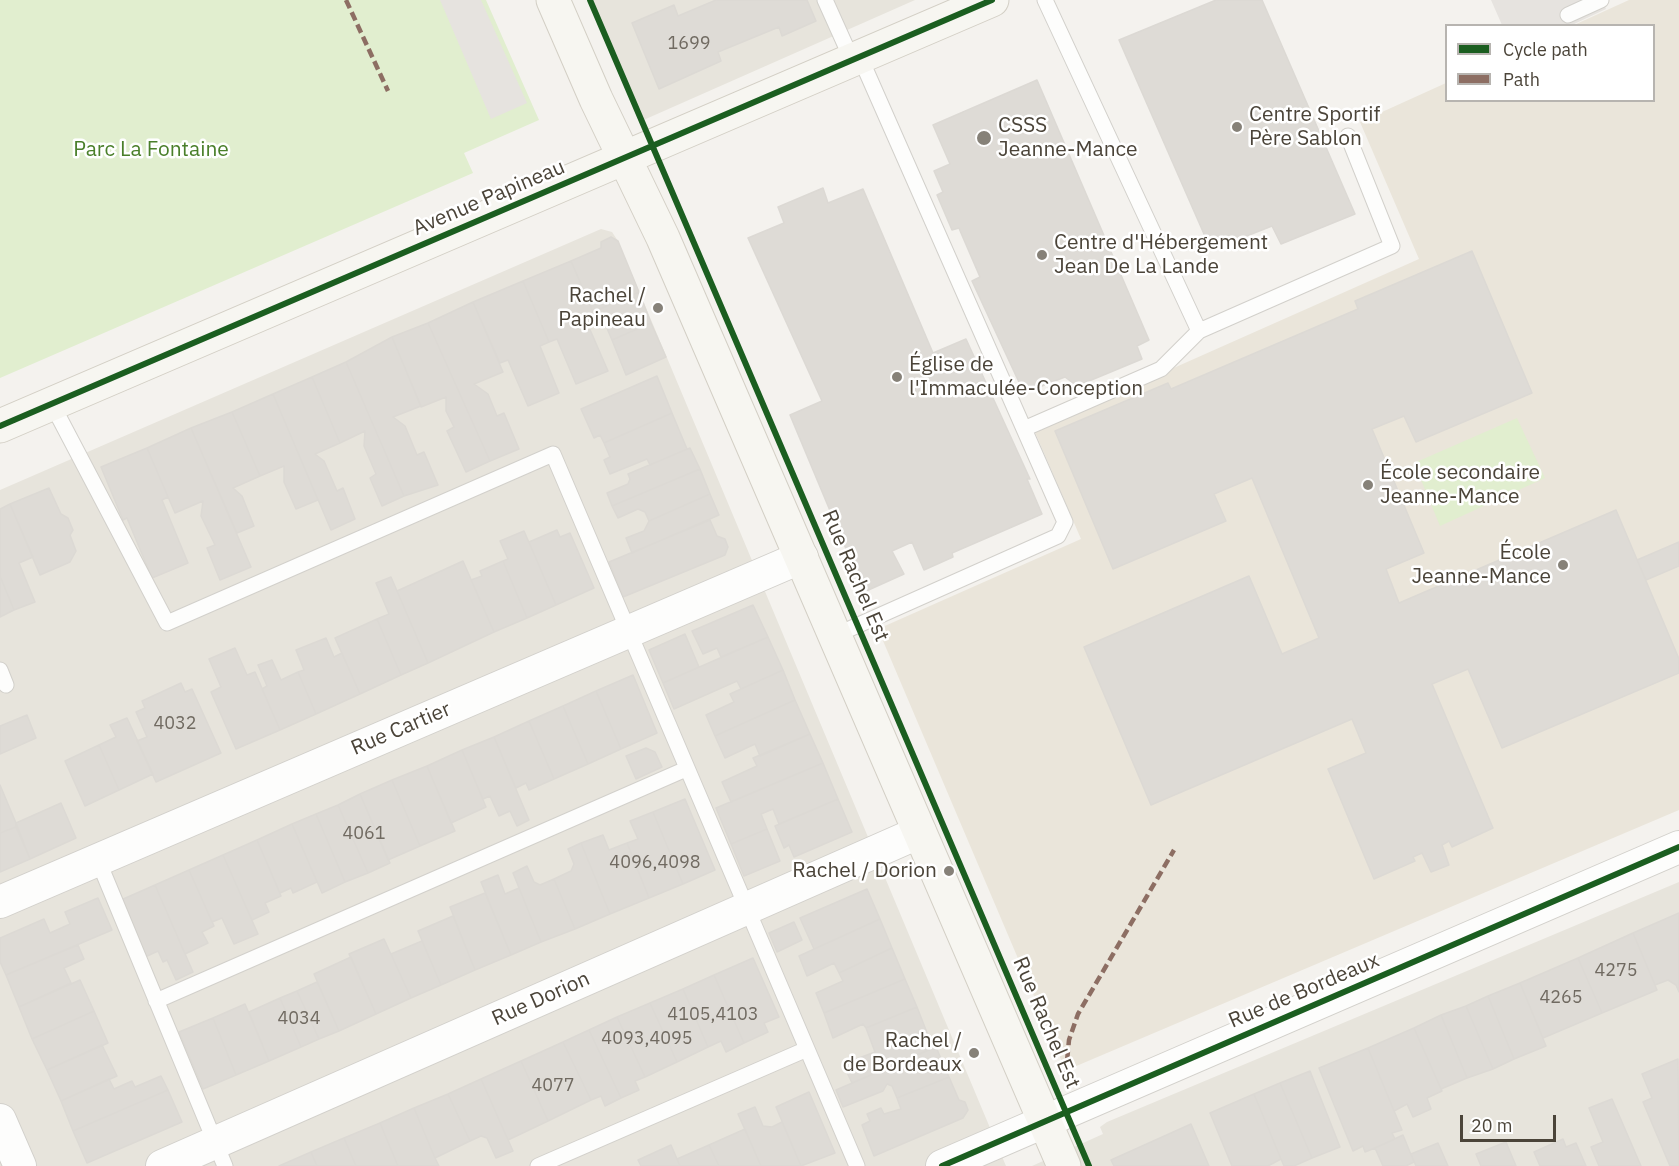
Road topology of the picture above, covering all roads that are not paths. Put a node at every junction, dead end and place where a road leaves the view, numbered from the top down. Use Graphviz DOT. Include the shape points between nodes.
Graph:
graph roads {
  1 [pos="552,0"];
  2 [pos="825,0"];
  3 [pos="992,0"];
  4 [pos="1045,0"];
  5 [pos="1601,0"];
  6 [pos="1568,15"];
  7 [pos="856,59"];
  8 [pos="1348,136"];
  9 [pos="624,158"];
  10 [pos="1199,331"];
  11 [pos="52,404"];
  12 [pos="0,426"];
  13 [pos="1026,429"];
  14 [pos="802,557"];
  15 [pos="628,632"];
  16 [pos="836,635"];
  17 [pos="0,670"];
  18 [pos="6,685"];
  19 [pos="686,769"];
  20 [pos="920,832"];
  21 [pos="1679,847"];
  22 [pos="98,860"];
  23 [pos="0,902"];
  24 [pos="747,909"];
  25 [pos="156,1001"];
  26 [pos="807,1049"];
  27 [pos="0,1120"];
  28 [pos="1045,1122"];
  29 [pos="220,1155"];
  30 [pos="20,1166"];
  31 [pos="162,1166"];
  32 [pos="538,1166"];
  33 [pos="857,1166"];
  34 [pos="942,1166"];
  35 [pos="1064,1166"];
  1 -- 9 [label="main road, Rue Rachel Est"];
  2 -- 7 [label="lane"];
  3 -- 7 [label="main road, Avenue Papineau"];
  4 -- 10 [label="lane"];
  5 -- 6 [label="lane"];
  7 -- 9 [label="main road, Avenue Papineau"];
  7 -- 13 [label="lane"];
  8 -- 10 [label="lane" via="1392,246"];
  9 -- 11 [label="main road, Avenue Papineau"];
  9 -- 14 [label="main road, Rue Rachel Est" via="663,238"];
  10 -- 13 [label="lane" via="1161,369"];
  11 -- 12 [label="main road, Avenue Papineau"];
  11 -- 15 [label="lane" via="167,623 553,454"];
  13 -- 16 [label="lane" via="1065,522 1058,536"];
  14 -- 15 [label="street, Rue Cartier"];
  14 -- 16 [label="main road, Rue Rachel Est"];
  15 -- 19 [label="lane"];
  15 -- 22 [label="street, Rue Cartier"];
  16 -- 20 [label="main road, Rue Rachel Est"];
  17 -- 18 [label="lane"];
  19 -- 24 [label="lane"];
  19 -- 25 [label="lane"];
  20 -- 24 [label="street, Rue Dorion"];
  20 -- 28 [label="main road, Rue Rachel Est"];
  21 -- 28 [label="street, Rue de Bordeaux"];
  22 -- 23 [label="street, Rue Cartier"];
  22 -- 25 [label="lane"];
  24 -- 26 [label="lane"];
  24 -- 29 [label="street, Rue Dorion"];
  25 -- 29 [label="lane"];
  26 -- 32 [label="lane"];
  26 -- 33 [label="lane"];
  27 -- 30 [label="street"];
  28 -- 34 [label="street, Rue de Bordeaux"];
  28 -- 35 [label="main road, Rue Rachel Est"];
  29 -- 31 [label="street, Rue Dorion"];
}
